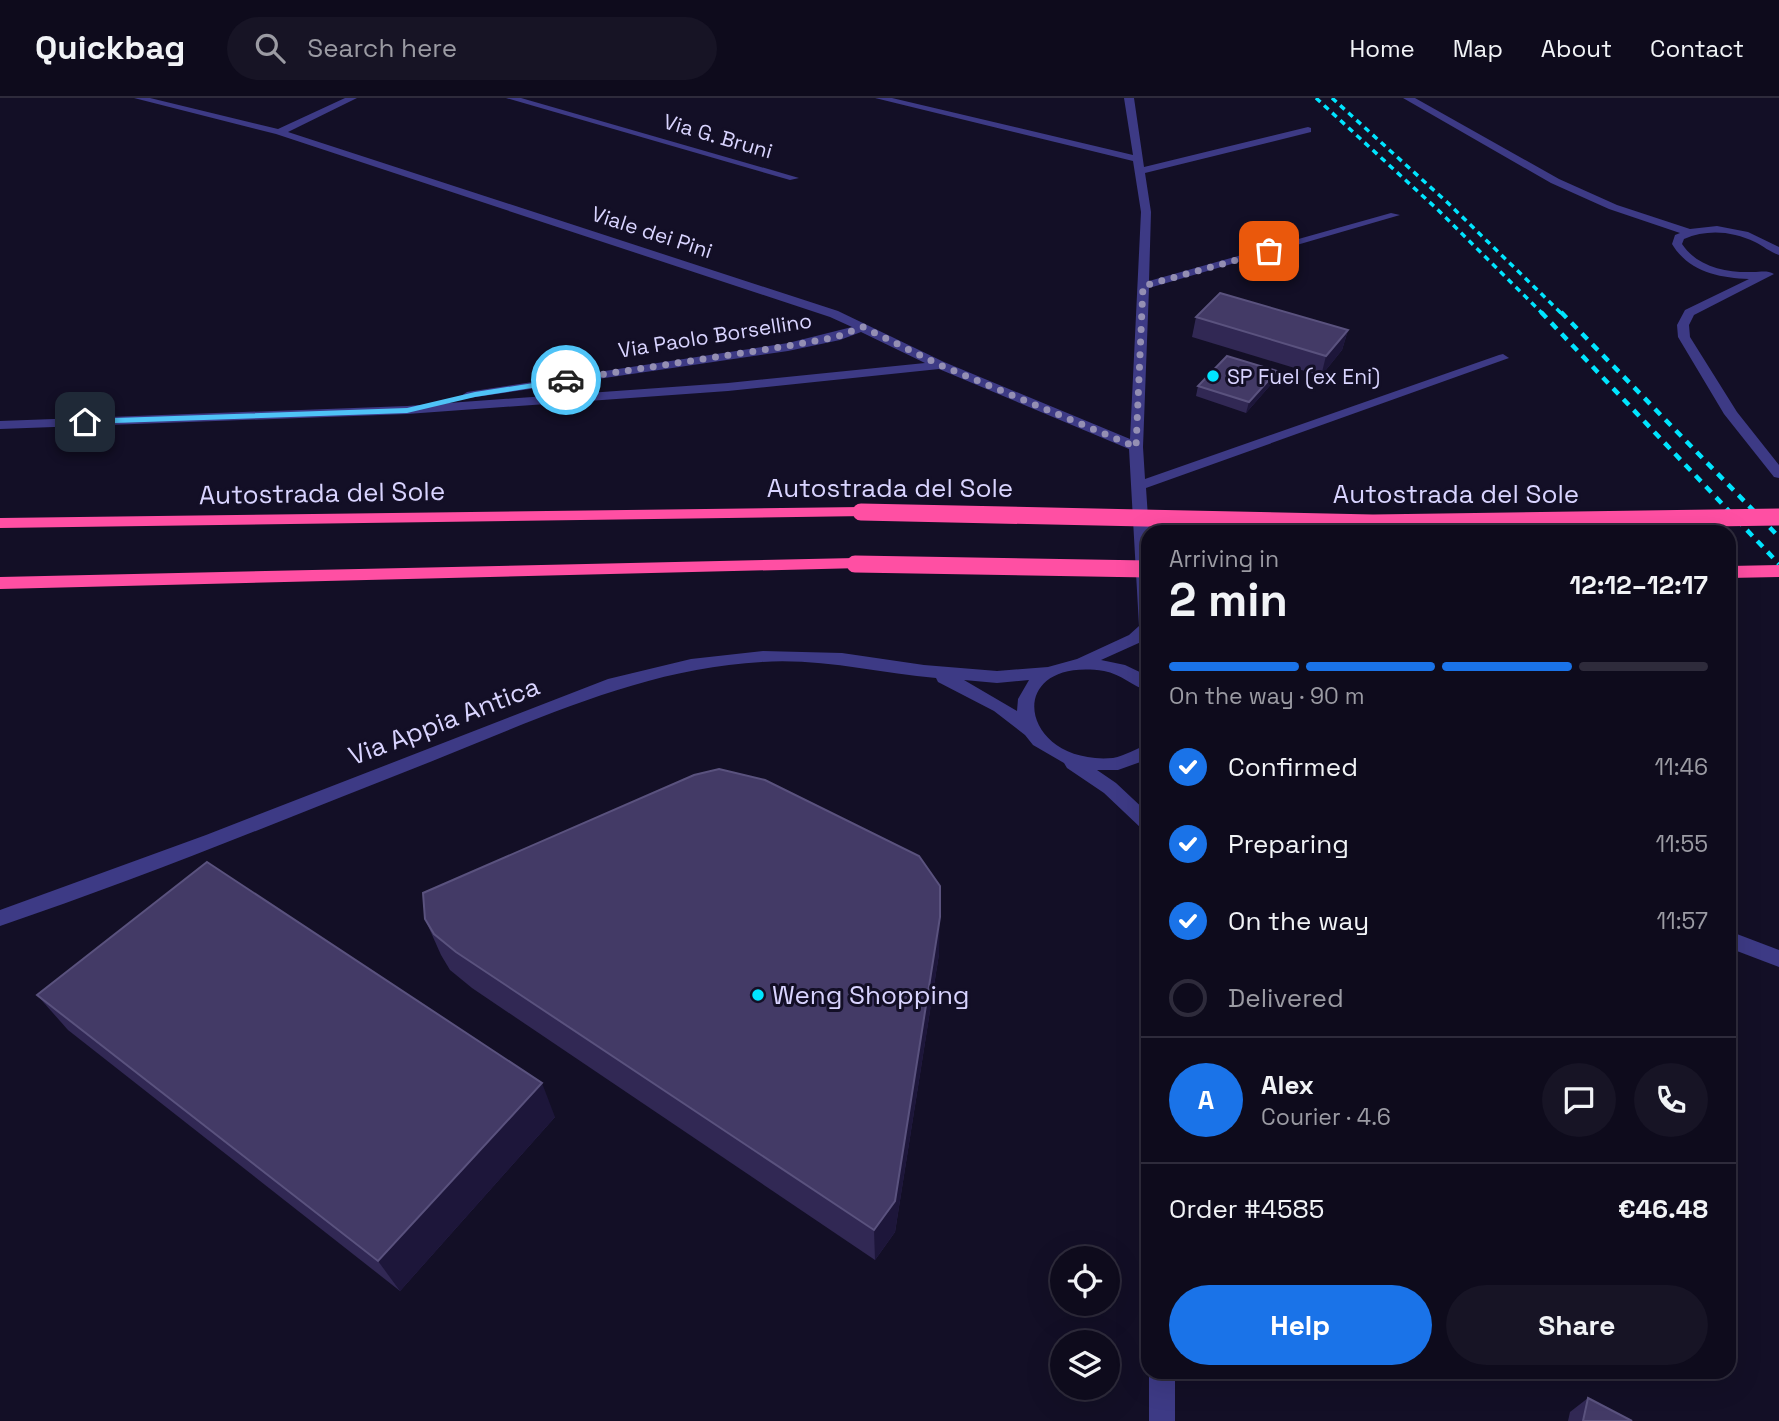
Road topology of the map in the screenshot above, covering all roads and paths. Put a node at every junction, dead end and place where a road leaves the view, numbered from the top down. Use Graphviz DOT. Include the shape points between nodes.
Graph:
graph roads {
  1 [pos="139,98"];
  2 [pos="352,98"];
  3 [pos="510,98"];
  4 [pos="880,98"];
  5 [pos="1129,98"];
  6 [pos="1408,98"];
  7 [pos="1308,130"];
  8 [pos="279,132"];
  9 [pos="1139,165"];
  10 [pos="794,178"];
  11 [pos="1395,215"];
  12 [pos="1688,232"];
  13 [pos="1752,237"];
  14 [pos="1779,243"];
  15 [pos="1779,252"];
  16 [pos="1689,259"];
  17 [pos="1776,271"];
  18 [pos="1143,286"];
  19 [pos="1712,301"];
  20 [pos="863,327"];
  21 [pos="1503,358"];
  22 [pos="940,365"];
  23 [pos="407,410"];
  24 [pos="0,425"];
  25 [pos="1136,447"];
  26 [pos="1779,474"];
  27 [pos="1139,485"];
  28 [pos="1779,517"];
  29 [pos="0,523"];
  30 [pos="1141,526"];
  31 [pos="1141,569"];
  32 [pos="1779,571"];
  33 [pos="1736,572"];
  34 [pos="0,583"];
  35 [pos="1141,637"];
  36 [pos="1070,666"];
  37 [pos="924,671"];
  38 [pos="1050,672"];
  39 [pos="1141,680"];
  40 [pos="1031,731"];
  41 [pos="1141,755"];
  42 [pos="1064,757"];
  43 [pos="1141,817"];
  44 [pos="0,918"];
  45 [pos="1736,942"];
  46 [pos="1779,959"];
  47 [pos="1162,1379"];
  48 [pos="1162,1421"];
  1 -- 8 [label="street, Viale dei Pini"];
  2 -- 8 [label="street"];
  3 -- 10 [label="street, Via G. Bruni"];
  4 -- 9 [label="street"];
  5 -- 9 [label="street"];
  6 -- 12 [label="street" via="1555,181 1613,207"];
  7 -- 9 [label="street"];
  8 -- 20 [label="street, Viale dei Pini"];
  9 -- 18 [label="street" via="1146,212"];
  11 -- 18 [label="street"];
  12 -- 13 [label="street" via="1717,230"];
  12 -- 16 [label="street" via="1677,244"];
  13 -- 14 [label="street"];
  13 -- 15 [label="street"];
  16 -- 17 [label="street" via="1727,273"];
  16 -- 19 [label="street" via="1714,285"];
  17 -- 19 [label="street"];
  18 -- 25 [label="street"];
  19 -- 26 [label="street" via="1689,313 1684,337 1731,414"];
  20 -- 22 [label="street, Viale dei Pini"];
  20 -- 23 [label="street, Via Paolo Borsellino" via="788,346 475,395"];
  21 -- 27 [label="street"];
  22 -- 23 [label="street, Via Paolo Borsellino" via="729,387"];
  22 -- 25 [label="street, Viale dei Pini"];
  23 -- 24 [label="street, Via Paolo Borsellino"];
  25 -- 27 [label="street"];
  27 -- 30 [label="street"];
  28 -- 29 [label="highway, Autostrada del Sole, bridge" via="1373,523 861,512"];
  31 -- 34 [label="highway, bridge" via="855,564"];
  32 -- 33 [label="highway"];
  35 -- 36 [label="street"];
  36 -- 38 [label="street, Via Appia Antica"];
  36 -- 39 [label="street" via="1115,668"];
  37 -- 38 [label="street, Via Appia Antica" via="996,677"];
  37 -- 40 [label="street, Via Appia Antica" via="1001,706"];
  37 -- 44 [label="street, Via Appia Antica" via="842,659 762,656 691,665 608,685"];
  38 -- 40 [label="street" via="1026,698"];
  40 -- 42 [label="street, Via Appia Antica"];
  41 -- 42 [label="street" via="1112,764"];
  42 -- 43 [label="street, Via Appia Antica" via="1110,788"];
  45 -- 46 [label="street"];
  47 -- 48 [label="street"];
}
